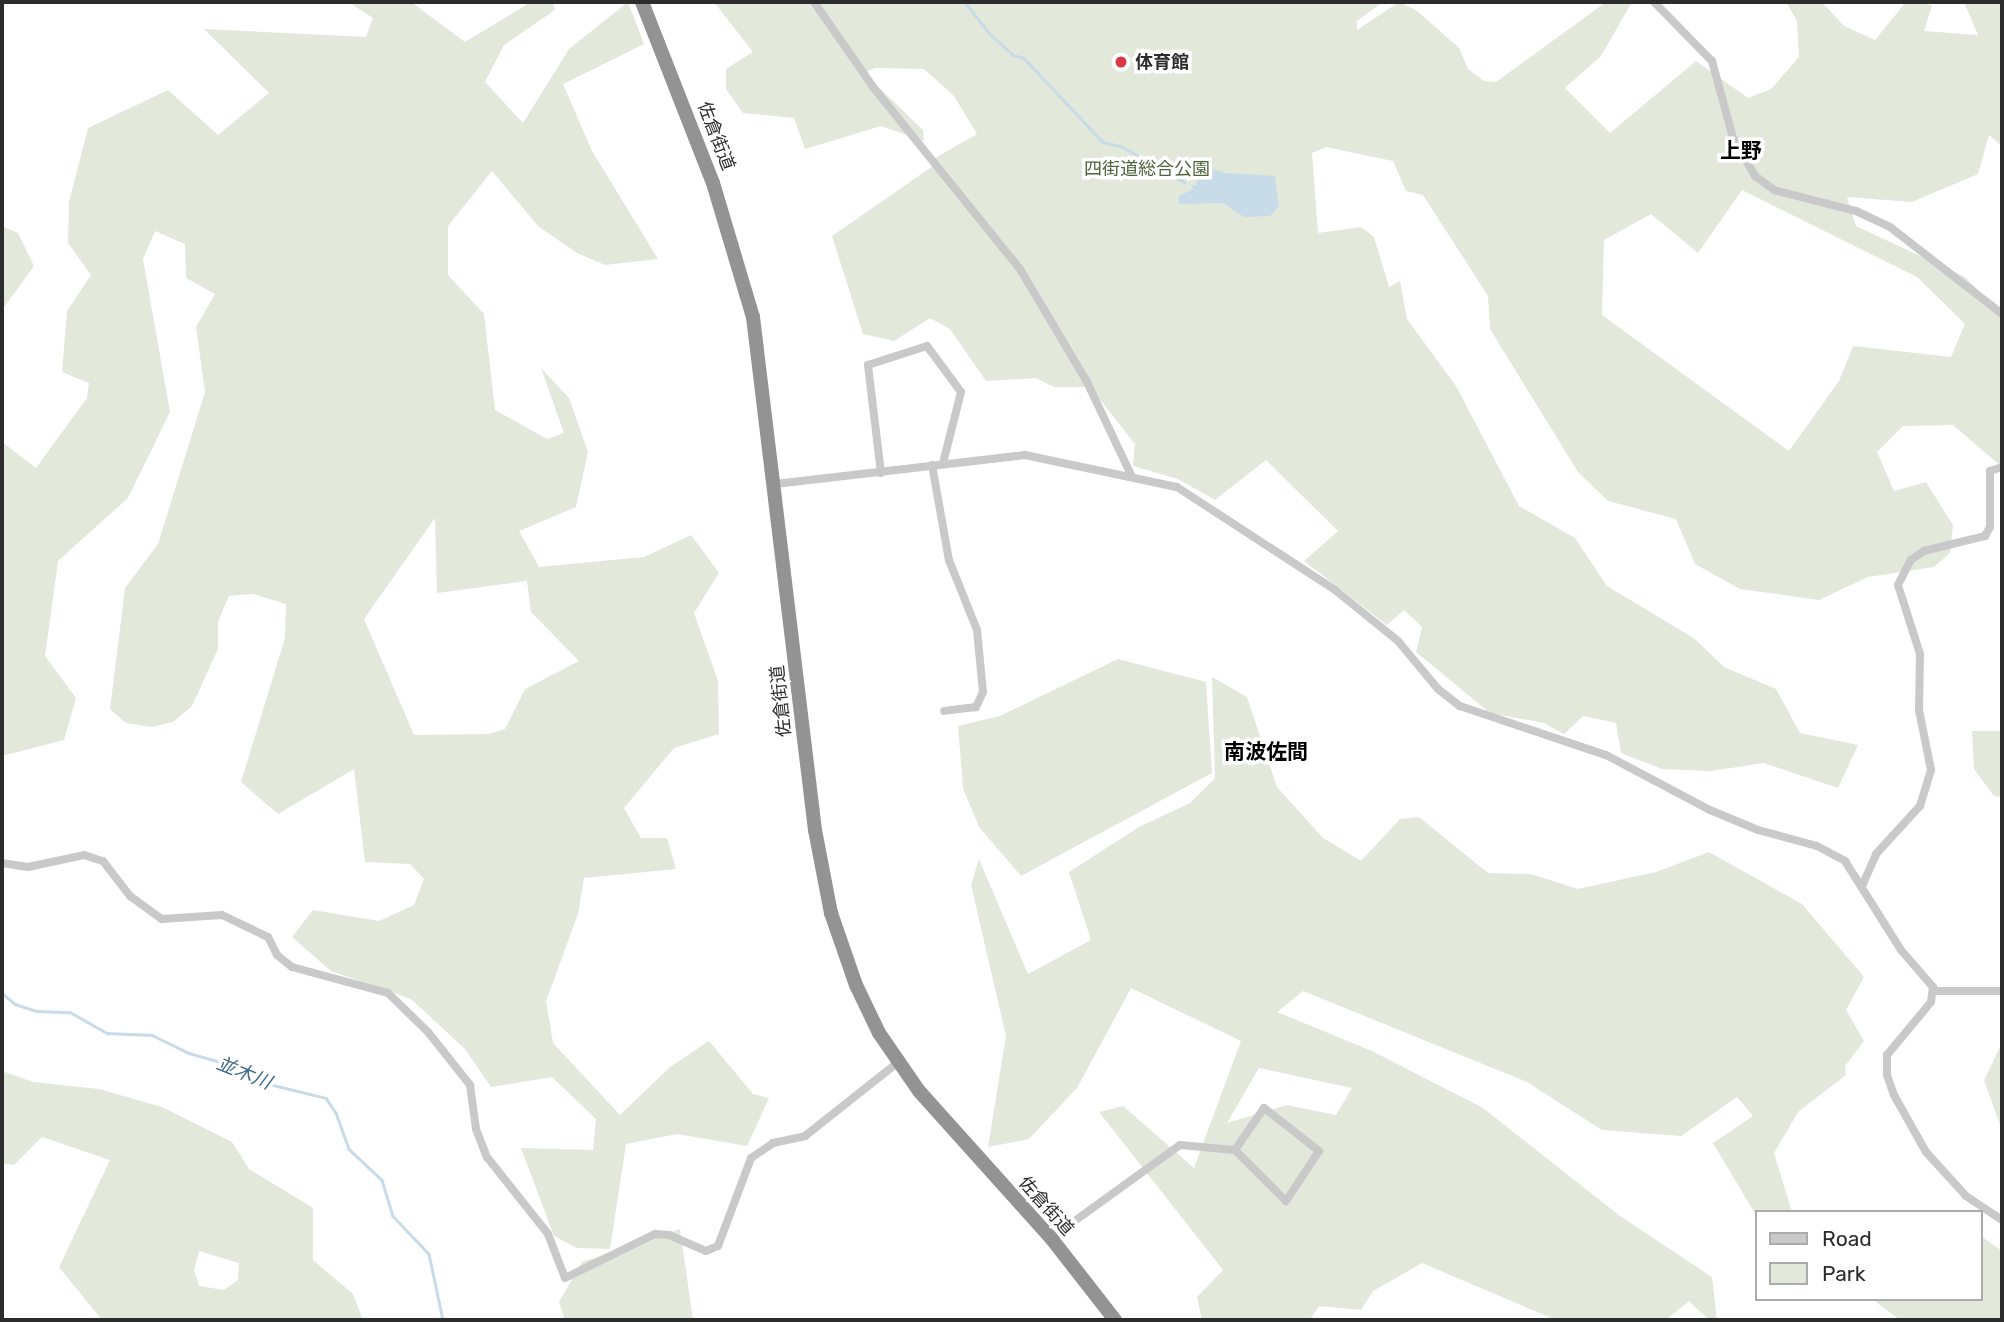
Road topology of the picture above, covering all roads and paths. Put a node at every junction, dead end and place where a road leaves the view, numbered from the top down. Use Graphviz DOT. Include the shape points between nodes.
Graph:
graph roads {
  1 [pos="642,2"];
  2 [pos="814,2"];
  3 [pos="1654,2"];
  4 [pos="2002,314"];
  5 [pos="943,463"];
  6 [pos="932,465"];
  7 [pos="2002,467"];
  8 [pos="881,473"];
  9 [pos="1132,477"];
  10 [pos="775,484"];
  11 [pos="944,711"];
  12 [pos="2,863"];
  13 [pos="1862,886"];
  14 [pos="1933,991"];
  15 [pos="2002,991"];
  16 [pos="897,1063"];
  17 [pos="1235,1150"];
  18 [pos="2002,1220"];
  19 [pos="1051,1238"];
  20 [pos="1115,1320"];
  1 -- 10 [label="highway, 佐倉街道" via="741,268 761,363"];
  2 -- 9 [label="street" via="873,87 1020,270 1097,399"];
  3 -- 4 [label="street" via="1712,61 1733,138 1755,176 1774,190 1856,211 1890,227"];
  5 -- 6 [label="street"];
  5 -- 8 [label="street" via="961,392 926,346 868,365"];
  5 -- 9 [label="street" via="1025,456"];
  6 -- 8 [label="street"];
  6 -- 11 [label="street" via="949,560 977,630 983,692 976,707"];
  7 -- 13 [label="street" via="1990,471 1990,527 1984,536 1924,551 1911,560 1898,585 1901,605 1918,642 1919,710 1931,770 1920,806 1876,854"];
  8 -- 10 [label="street"];
  9 -- 13 [label="street" via="1194,495 1335,590 1398,640 1438,689 1460,706 1606,755 1710,810 1758,830 1817,846 1844,861"];
  10 -- 16 [label="highway, 佐倉街道" via="823,879 856,985"];
  12 -- 16 [label="street" via="28,867 84,855 103,861 130,895 162,919 222,915 268,937 277,955 292,967 388,993 428,1032 470,1085 476,1129 488,1157 548,1234 565,1278 655,1234 706,1251 718,1245 751,1158 772,1143 805,1136"];
  13 -- 14 [label="street" via="1901,950"];
  14 -- 15 [label="street"];
  14 -- 18 [label="street" via="1931,1002 1890,1048 1886,1075 1926,1152 1966,1196"];
  16 -- 19 [label="highway, 佐倉街道" via="949,1129"];
  17 -- 17 [label="street" via="1286,1200 1319,1151 1264,1108"];
  17 -- 19 [label="street" via="1180,1145"];
  19 -- 20 [label="highway, 佐倉街道"];
}
